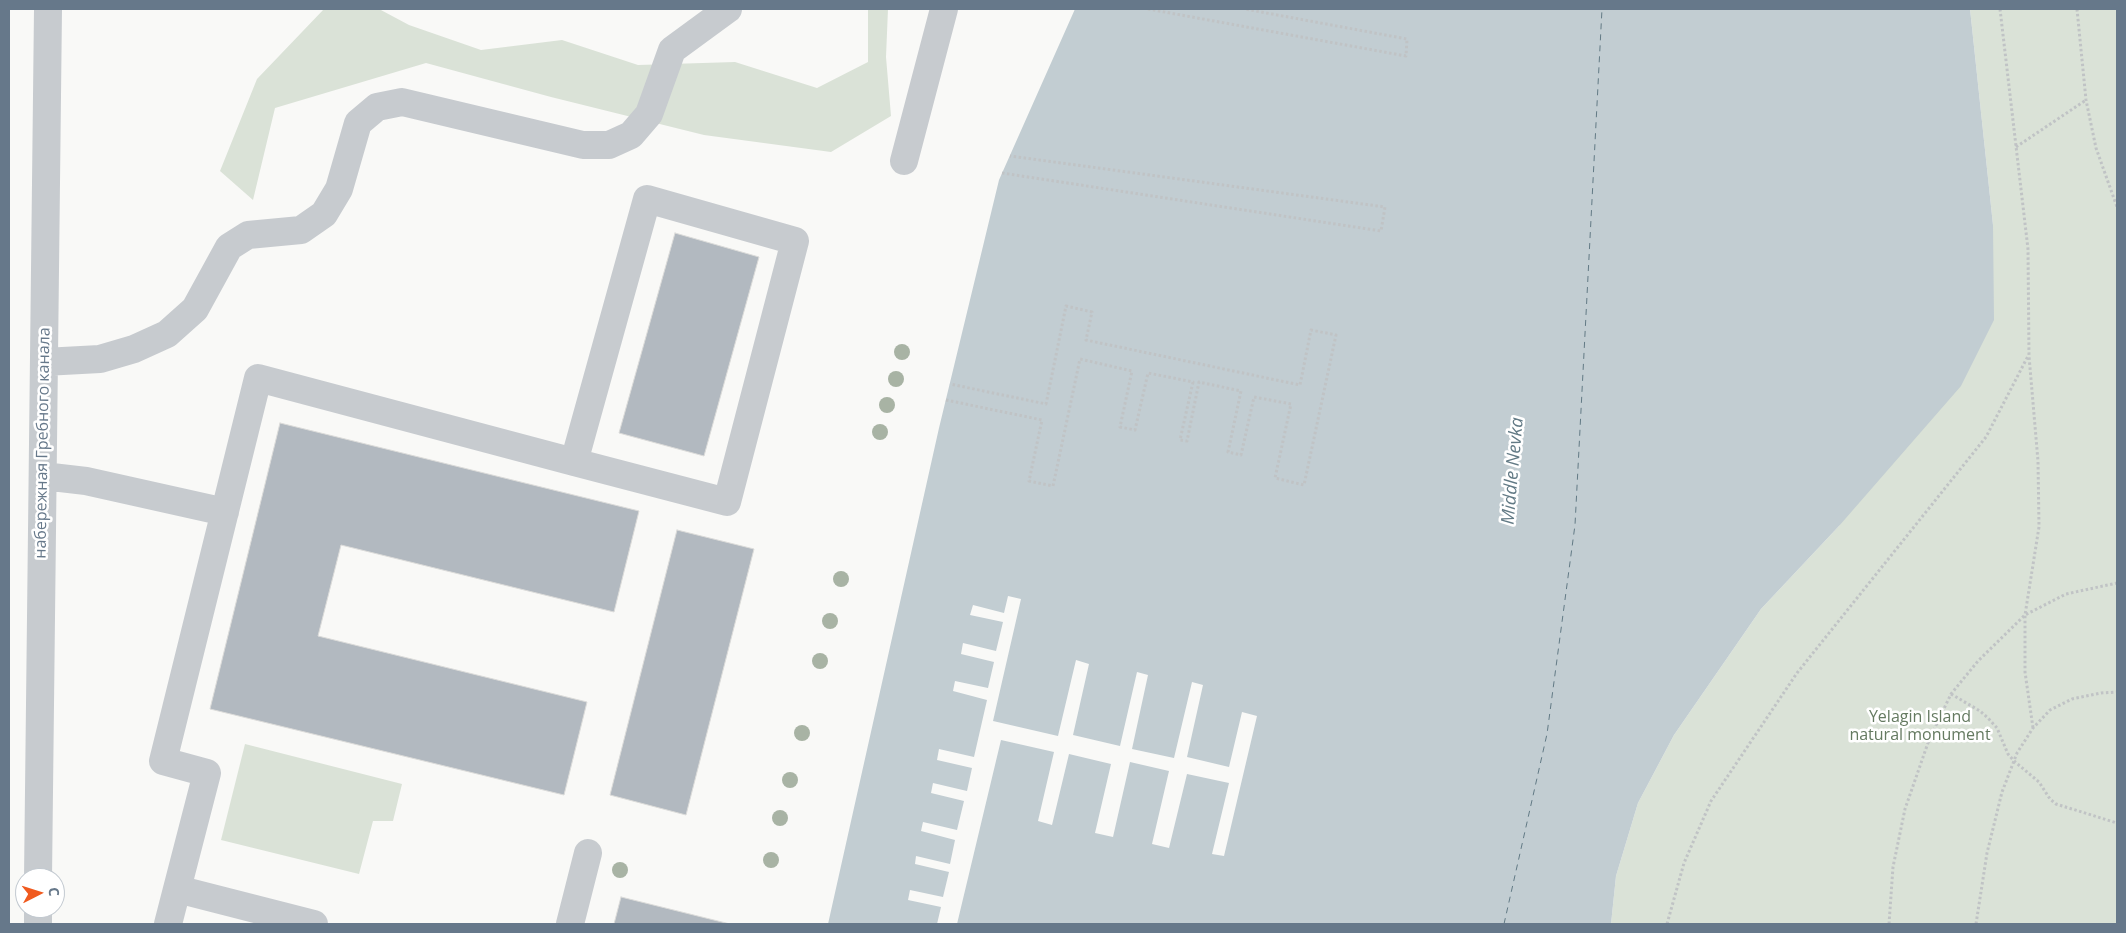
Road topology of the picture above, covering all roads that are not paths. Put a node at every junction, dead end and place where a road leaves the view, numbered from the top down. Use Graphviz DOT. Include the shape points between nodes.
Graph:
graph roads {
  1 [pos="48,9"];
  2 [pos="728,9"];
  3 [pos="944,9"];
  4 [pos="904,161"];
  5 [pos="44,362"];
  6 [pos="574,462"];
  7 [pos="42,476"];
  8 [pos="225,512"];
  9 [pos="588,853"];
  10 [pos="38,868"];
  11 [pos="177,889"];
  12 [pos="168,924"];
  13 [pos="314,924"];
  14 [pos="570,924"];
  1 -- 5 [label="street, набережная Гребного канала"];
  2 -- 5 [label="street" via="672,50 649,114 630,135 609,145 583,145 402,102 377,107 358,123 339,189 324,214 301,230 248,235 229,247 195,309 167,334 134,349 100,359"];
  3 -- 4 [label="street"];
  5 -- 7 [label="street, набережная Гребного канала"];
  6 -- 6 [label="street" via="727,502 794,241 647,199"];
  6 -- 8 [label="street" via="258,378"];
  7 -- 8 [label="street" via="86,481"];
  7 -- 10 [label="street, набережная Гребного канала"];
  8 -- 11 [label="street" via="163,761 207,773"];
  9 -- 14 [label="street"];
  11 -- 12 [label="street"];
  11 -- 13 [label="street"];
}
